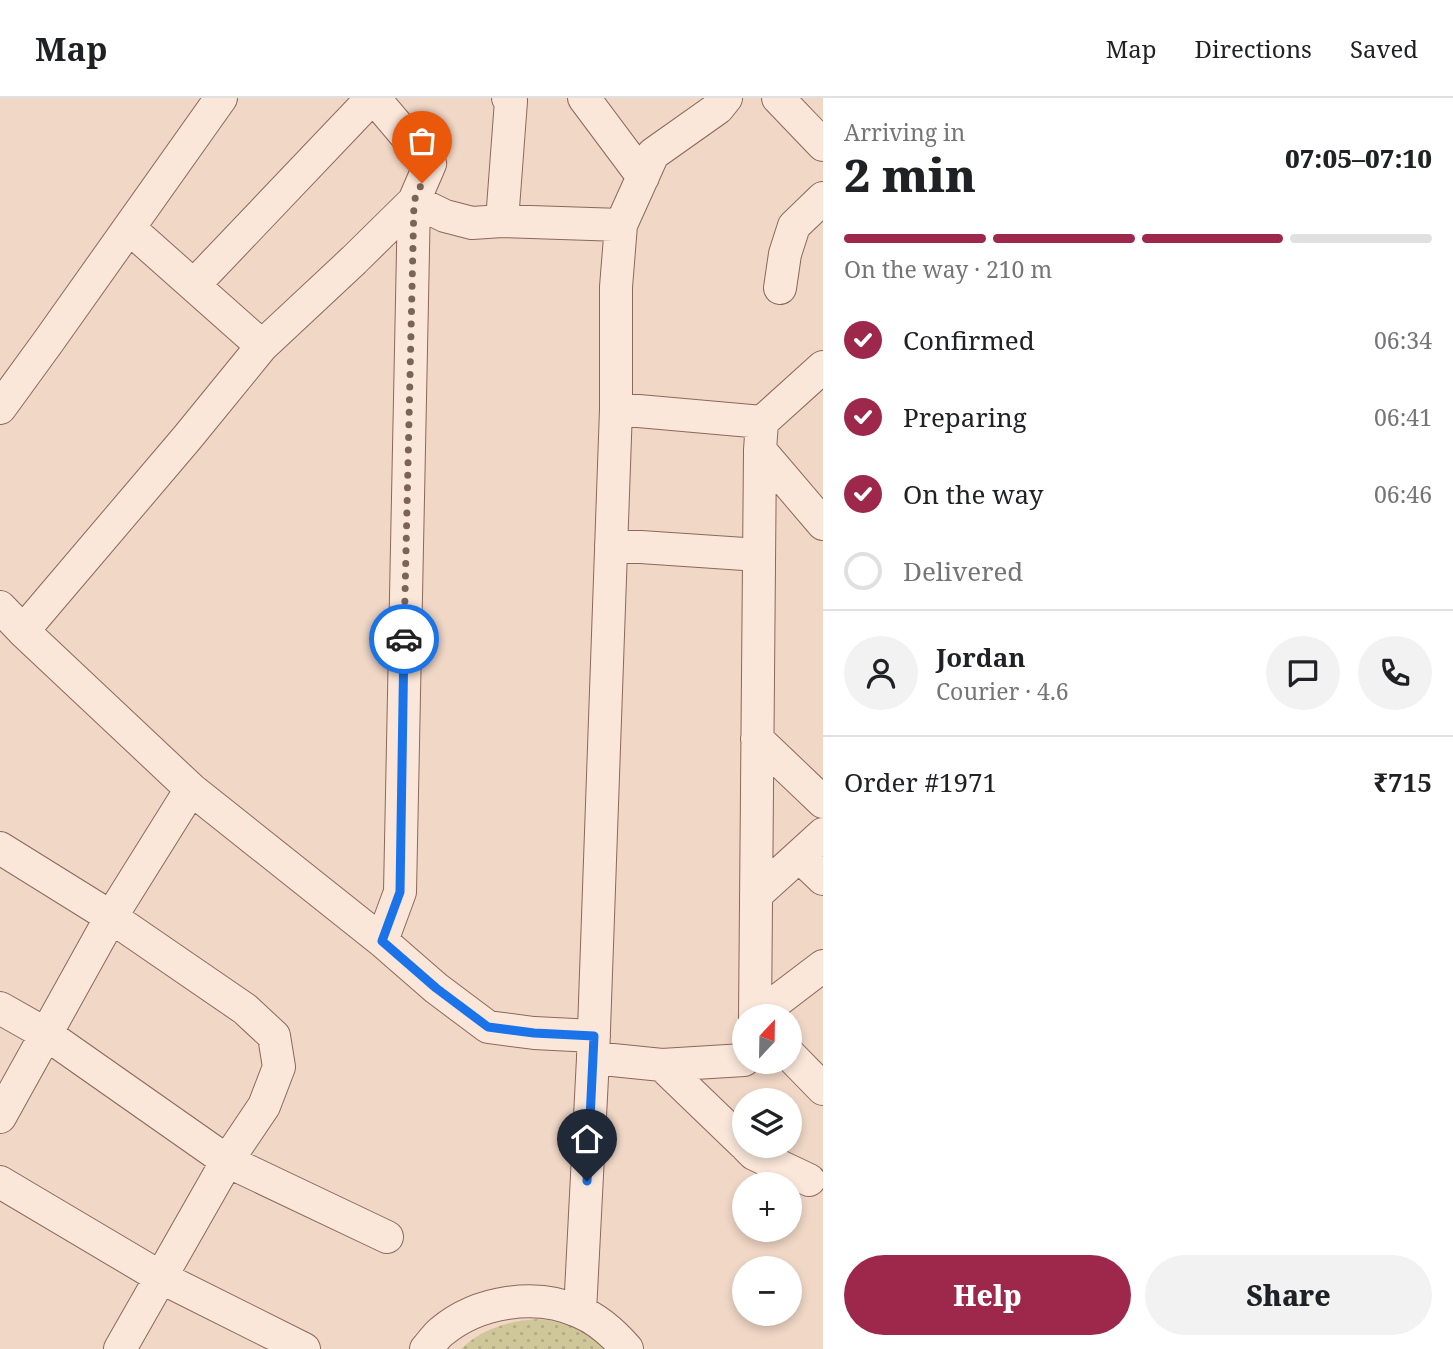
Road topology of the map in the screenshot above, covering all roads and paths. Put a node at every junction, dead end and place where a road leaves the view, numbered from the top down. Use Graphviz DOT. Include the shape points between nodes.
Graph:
graph roads {
  1 [pos="221,98"];
  2 [pos="373,98"];
  3 [pos="508,98"];
  4 [pos="584,98"];
  5 [pos="726,98"];
  6 [pos="778,98"];
  7 [pos="823,145"];
  8 [pos="643,177"];
  9 [pos="823,198"];
  10 [pos="414,201"];
  11 [pos="502,221"];
  12 [pos="621,226"];
  13 [pos="129,228"];
  14 [pos="194,285"];
  15 [pos="780,288"];
  16 [pos="262,346"];
  17 [pos="823,367"];
  18 [pos="2,403"];
  19 [pos="616,408"];
  20 [pos="761,436"];
  21 [pos="823,524"];
  22 [pos="611,545"];
  23 [pos="759,555"];
  24 [pos="0,607"];
  25 [pos="23,631"];
  26 [pos="757,739"];
  27 [pos="191,789"];
  28 [pos="823,802"];
  29 [pos="823,834"];
  30 [pos="0,848"];
  31 [pos="799,856"];
  32 [pos="823,879"];
  33 [pos="756,895"];
  34 [pos="111,917"];
  35 [pos="382,941"];
  36 [pos="823,965"];
  37 [pos="756,1004"];
  38 [pos="773,1004"];
  39 [pos="0,1008"];
  40 [pos="46,1034"];
  41 [pos="593,1047"];
  42 [pos="732,1061"];
  43 [pos="662,1065"];
  44 [pos="802,1068"];
  45 [pos="823,1089"];
  46 [pos="0,1116"];
  47 [pos="732,1132"];
  48 [pos="764,1158"];
  49 [pos="227,1161"];
  50 [pos="818,1179"];
  51 [pos="0,1182"];
  52 [pos="387,1237"];
  53 [pos="162,1278"];
  54 [pos="580,1312"];
  55 [pos="120,1349"];
  56 [pos="304,1349"];
  57 [pos="426,1349"];
  58 [pos="627,1349"];
  1 -- 13 [label="street"];
  2 -- 10 [label="street" via="430,164"];
  2 -- 14 [label="street"];
  3 -- 11 [label="street"];
  4 -- 8 [label="street"];
  5 -- 8 [label="street" via="653,154"];
  6 -- 7 [label="street"];
  8 -- 12 [label="street"];
  9 -- 15 [label="street" via="794,226"];
  10 -- 11 [label="street" via="472,223"];
  10 -- 16 [label="street"];
  10 -- 35 [label="street" via="400,892"];
  11 -- 12 [label="street"];
  12 -- 19 [label="street"];
  13 -- 14 [label="street"];
  13 -- 18 [label="street"];
  14 -- 16 [label="street"];
  16 -- 25 [label="street"];
  17 -- 20 [label="street"];
  19 -- 20 [label="street"];
  19 -- 22 [label="street"];
  20 -- 21 [label="street"];
  20 -- 23 [label="street"];
  22 -- 23 [label="street"];
  22 -- 41 [label="street"];
  23 -- 26 [label="street"];
  24 -- 25 [label="street"];
  25 -- 27 [label="street"];
  26 -- 28 [label="street"];
  26 -- 33 [label="street"];
  27 -- 34 [label="street"];
  27 -- 35 [label="street"];
  29 -- 31 [label="street"];
  30 -- 34 [label="street"];
  31 -- 32 [label="street"];
  31 -- 33 [label="street"];
  33 -- 37 [label="street"];
  34 -- 40 [label="street"];
  34 -- 49 [label="street" via="245,1009 274,1036 279,1067 264,1106"];
  35 -- 41 [label="street" via="488,1027"];
  36 -- 38 [label="street"];
  39 -- 40 [label="street"];
  40 -- 46 [label="street"];
  40 -- 49 [label="street"];
  41 -- 43 [label="street"];
  41 -- 54 [label="street"];
  42 -- 43 [label="street"];
  43 -- 47 [label="street"];
  44 -- 45 [label="street"];
  48 -- 50 [label="street"];
  49 -- 52 [label="street"];
  49 -- 53 [label="street"];
  51 -- 53 [label="street"];
  53 -- 55 [label="street"];
  53 -- 56 [label="street"];
  54 -- 57 [label="street" via="544,1302 507,1302 471,1312"];
  54 -- 58 [label="street" via="610,1331"];
}
